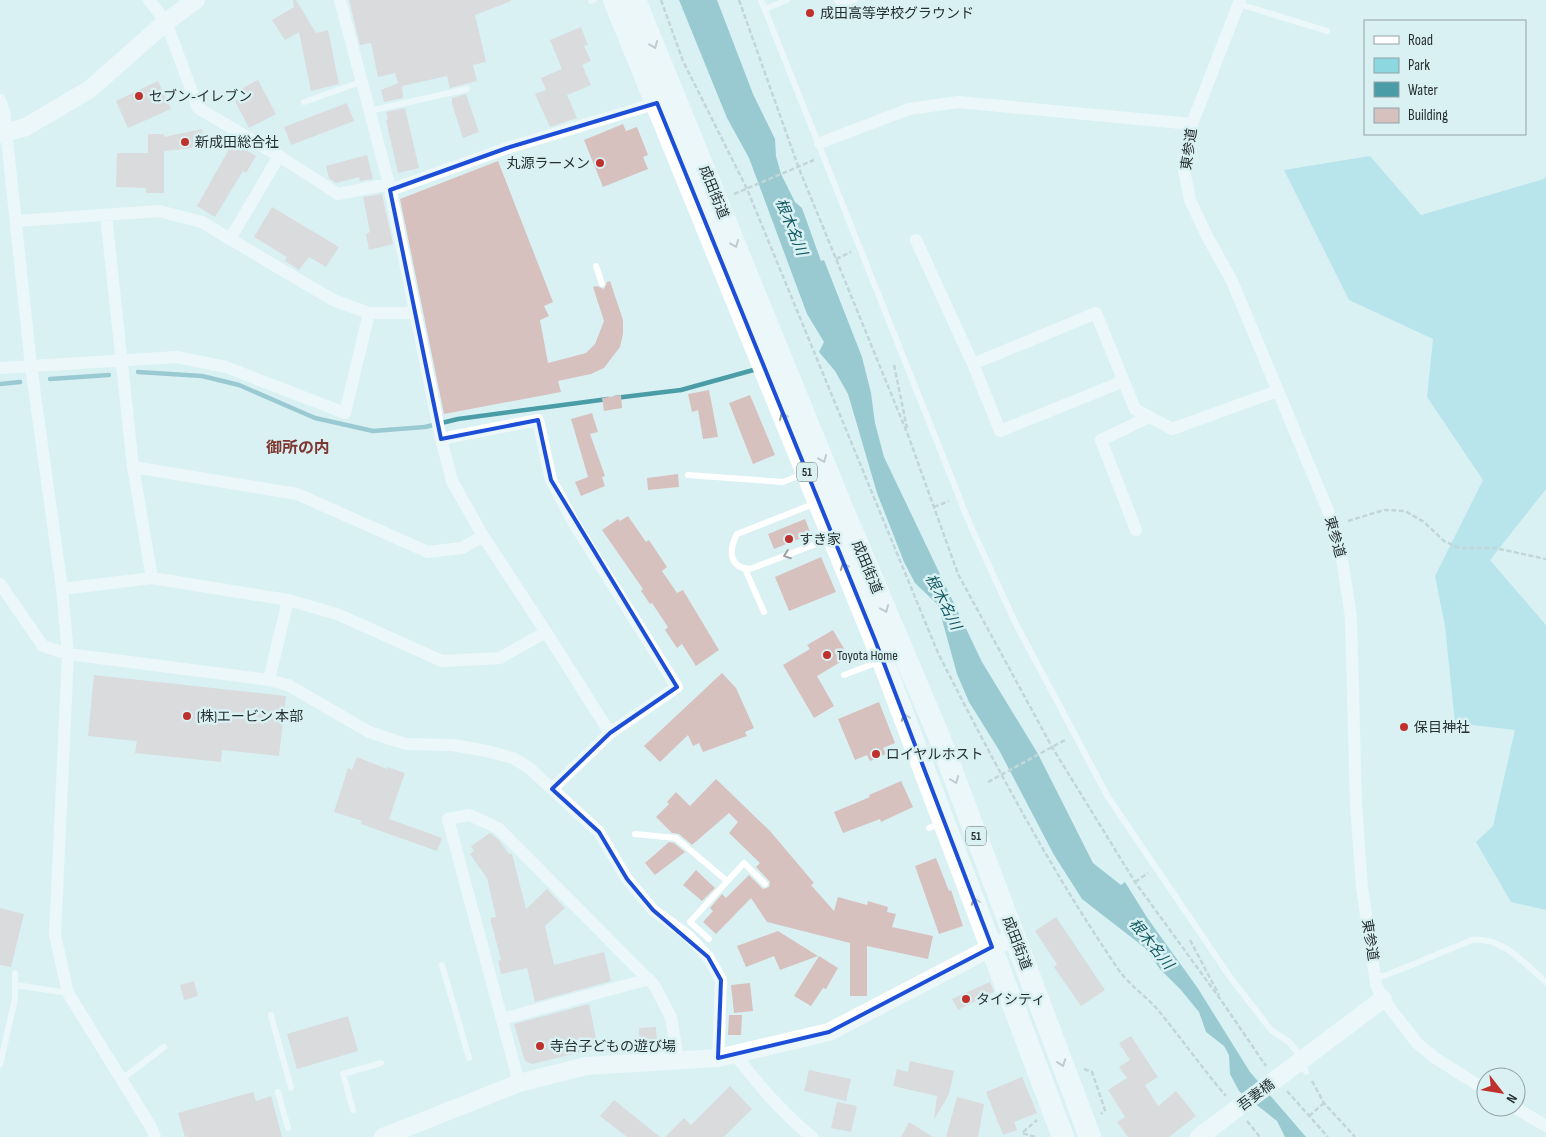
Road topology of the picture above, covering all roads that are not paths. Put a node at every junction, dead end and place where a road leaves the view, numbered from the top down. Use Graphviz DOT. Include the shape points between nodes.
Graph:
graph roads {
  1 [pos="149,0"];
  2 [pos="196,0"];
  3 [pos="340,0"];
  4 [pos="614,0"];
  5 [pos="635,0"];
  6 [pos="761,0"];
  7 [pos="787,0"];
  8 [pos="837,0"];
  9 [pos="855,0"];
  10 [pos="1239,2"];
  11 [pos="765,8"];
  12 [pos="166,22"];
  13 [pos="1327,31"];
  14 [pos="362,82"];
  15 [pos="467,89"];
  16 [pos="0,100"];
  17 [pos="304,102"];
  18 [pos="657,103"];
  19 [pos="369,112"];
  20 [pos="1192,124"];
  21 [pos="3,134"];
  22 [pos="822,149"];
  23 [pos="279,156"];
  24 [pos="390,187"];
  25 [pos="106,215"];
  26 [pos="17,222"];
  27 [pos="230,239"];
  28 [pos="916,240"];
  29 [pos="596,266"];
  30 [pos="602,284"];
  31 [pos="369,313"];
  32 [pos="415,313"];
  33 [pos="122,359"];
  34 [pos="973,364"];
  35 [pos="31,366"];
  36 [pos="0,368"];
  37 [pos="1124,381"];
  38 [pos="1277,391"];
  39 [pos="1149,417"];
  40 [pos="441,437"];
  41 [pos="133,467"];
  42 [pos="807,473"];
  43 [pos="688,475"];
  44 [pos="818,502"];
  45 [pos="1136,530"];
  46 [pos="483,536"];
  47 [pos="832,538"];
  48 [pos="745,569"];
  49 [pos="152,578"];
  50 [pos="0,584"];
  51 [pos="62,589"];
  52 [pos="288,600"];
  53 [pos="764,612"];
  54 [pos="546,632"];
  55 [pos="68,654"];
  56 [pos="883,660"];
  57 [pos="844,675"];
  58 [pos="269,680"];
  59 [pos="610,733"];
  60 [pos="552,789"];
  61 [pos="635,834"];
  62 [pos="727,882"];
  63 [pos="765,884"];
  64 [pos="1015,938"];
  65 [pos="709,939"];
  66 [pos="992,947"];
  67 [pos="442,965"];
  68 [pos="15,973"];
  69 [pos="1376,977"];
  70 [pos="649,979"];
  71 [pos="1546,982"];
  72 [pos="15,985"];
  73 [pos="68,993"];
  74 [pos="1383,999"];
  75 [pos="270,1015"];
  76 [pos="502,1019"];
  77 [pos="164,1047"];
  78 [pos="1,1053"];
  79 [pos="726,1056"];
  80 [pos="469,1058"];
  81 [pos="678,1059"];
  82 [pos="381,1064"];
  83 [pos="0,1065"];
  84 [pos="1301,1067"];
  85 [pos="122,1079"];
  86 [pos="519,1083"];
  87 [pos="1476,1084"];
  88 [pos="291,1088"];
  89 [pos="278,1092"];
  90 [pos="352,1110"];
  91 [pos="1526,1114"];
  92 [pos="1546,1126"];
  93 [pos="288,1128"];
  94 [pos="155,1137"];
  95 [pos="383,1137"];
  96 [pos="812,1137"];
  97 [pos="1063,1137"];
  98 [pos="1090,1137"];
  99 [pos="1199,1137"];
  1 -- 12 [label="street"];
  2 -- 12 [label="street"];
  3 -- 14 [label="street"];
  4 -- 18 [label="highway, 成田街道 / 51"];
  5 -- 64 [label="highway, 成田街道 / 51, one-way" via="938,734"];
  6 -- 11 [label="lane"];
  7 -- 11 [label="lane"];
  8 -- 9 [label="lane" via="839,4"];
  10 -- 13 [label="lane"];
  10 -- 20 [label="street, 東参道"];
  11 -- 22 [label="lane"];
  12 -- 21 [label="street" via="90,89 26,127"];
  12 -- 23 [label="street" via="198,108"];
  14 -- 17 [label="lane"];
  14 -- 19 [label="street"];
  15 -- 19 [label="lane"];
  16 -- 21 [label="street"];
  18 -- 24 [label="street"];
  42 -- 18 [label="highway, 成田街道 / 51, one-way"];
  19 -- 24 [label="street"];
  20 -- 22 [label="street" via="958,102 909,109"];
  20 -- 38 [label="street, 東参道" via="1184,170 1190,200 1232,281"];
  21 -- 26 [label="street"];
  22 -- 84 [label="lane" via="959,498 1017,626 1108,797 1230,977 1271,1030 1289,1042"];
  23 -- 24 [label="street" via="338,194"];
  23 -- 27 [label="street"];
  24 -- 32 [label="street"];
  25 -- 26 [label="street"];
  25 -- 27 [label="street" via="159,211 202,222"];
  25 -- 33 [label="street"];
  26 -- 35 [label="street"];
  27 -- 31 [label="street" via="333,300"];
  28 -- 34 [label="street"];
  29 -- 30 [label="lane"];
  31 -- 32 [label="street"];
  31 -- 33 [label="street" via="345,413 226,367 178,357"];
  32 -- 40 [label="street"];
  33 -- 35 [label="street"];
  33 -- 41 [label="street"];
  34 -- 37 [label="street" via="1096,313"];
  34 -- 37 [label="street" via="1000,432"];
  35 -- 36 [label="street"];
  35 -- 51 [label="street"];
  37 -- 39 [label="street" via="1135,409"];
  38 -- 39 [label="street" via="1172,429"];
  38 -- 69 [label="street, 東参道" via="1334,525 1343,565 1351,618 1356,804 1362,888"];
  39 -- 45 [label="street" via="1101,440"];
  40 -- 46 [label="street" via="452,480"];
  40 -- 59 [label="street" via="538,420 551,480 575,525 677,687"];
  41 -- 46 [label="street" via="296,494 428,552 462,548"];
  41 -- 49 [label="street"];
  42 -- 43 [label="lane" via="784,482"];
  42 -- 44 [label="highway, 成田街道 / 51"];
  44 -- 47 [label="highway, 成田街道 / 51"];
  44 -- 48 [label="lane" via="738,534 730,554 735,563"];
  46 -- 54 [label="street"];
  47 -- 48 [label="lane, one-way"];
  56 -- 47 [label="highway, 成田街道 / 51, one-way"];
  48 -- 53 [label="lane"];
  49 -- 51 [label="street"];
  49 -- 52 [label="street"];
  50 -- 55 [label="street" via="43,646"];
  51 -- 55 [label="street"];
  52 -- 54 [label="street" via="337,614 442,661 500,658"];
  52 -- 58 [label="street"];
  54 -- 59 [label="street"];
  55 -- 58 [label="street"];
  55 -- 73 [label="street" via="55,935"];
  56 -- 57 [label="lane"];
  66 -- 56 [label="highway, 成田街道 / 51, one-way" via="907,752"];
  58 -- 60 [label="street" via="288,685 369,732 406,744 452,745 513,758"];
  59 -- 60 [label="street"];
  60 -- 79 [label="street" via="599,832 627,880 653,910 687,935 708,957 722,980"];
  61 -- 62 [label="lane" via="676,838"];
  62 -- 63 [label="lane" via="744,863"];
  62 -- 65 [label="lane" via="690,922"];
  64 -- 66 [label="street"];
  64 -- 98 [label="highway, 成田街道 / 51, one-way"];
  66 -- 79 [label="street" via="829,1032"];
  66 -- 97 [label="highway, 成田街道 / 51"];
  67 -- 80 [label="lane"];
  68 -- 72 [label="lane"];
  69 -- 71 [label="lane" via="1482,939 1503,946"];
  69 -- 74 [label="street, 東参道"];
  70 -- 76 [label="street"];
  70 -- 76 [label="street" via="498,828 469,815 448,819"];
  70 -- 81 [label="street" via="672,1017"];
  72 -- 73 [label="lane"];
  72 -- 78 [label="lane" via="16,999"];
  73 -- 85 [label="street"];
  74 -- 84 [label="street"];
  74 -- 87 [label="street" via="1417,1043"];
  75 -- 88 [label="lane"];
  76 -- 86 [label="street"];
  77 -- 85 [label="lane"];
  78 -- 83 [label="lane"];
  79 -- 81 [label="street"];
  79 -- 96 [label="street"];
  81 -- 86 [label="street" via="586,1066"];
  82 -- 90 [label="lane" via="343,1074"];
  84 -- 99 [label="street, 吾妻橋"];
  85 -- 94 [label="street"];
  86 -- 95 [label="street"];
  89 -- 93 [label="lane"];
  91 -- 92 [label="street"];
}
